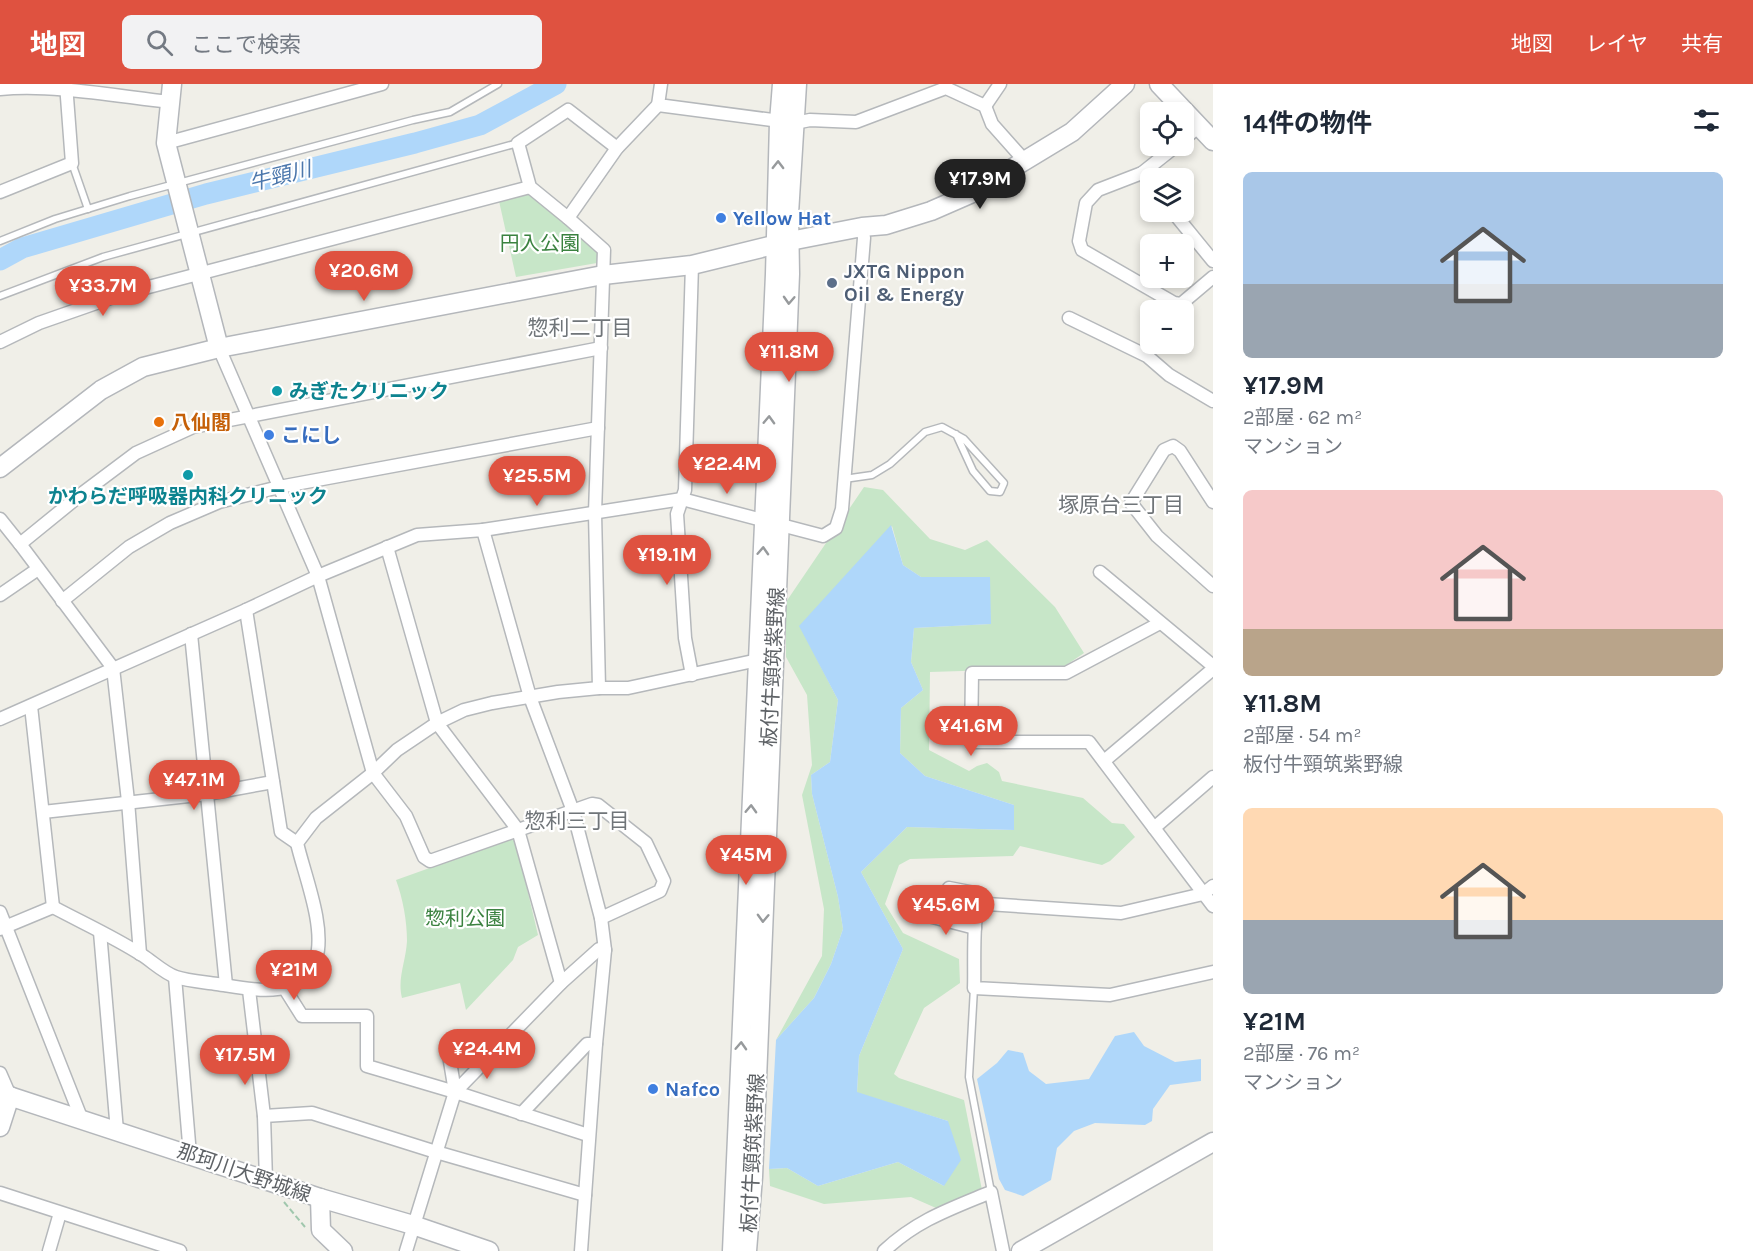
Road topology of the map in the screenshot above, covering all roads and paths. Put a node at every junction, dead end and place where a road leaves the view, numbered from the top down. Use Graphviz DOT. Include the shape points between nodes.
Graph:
graph roads {
  1 [pos="382,84"];
  2 [pos="498,84"];
  3 [pos="661,84"];
  4 [pos="782,84"];
  5 [pos="797,84"];
  6 [pos="1000,84"];
  7 [pos="1125,84"];
  8 [pos="1159,84"];
  9 [pos="66,86"];
  10 [pos="0,89"];
  11 [pos="171,93"];
  12 [pos="658,105"];
  13 [pos="985,106"];
  14 [pos="787,123"];
  15 [pos="1198,127"];
  16 [pos="1194,130"];
  17 [pos="1213,141"];
  18 [pos="166,143"];
  19 [pos="518,143"];
  20 [pos="617,148"];
  21 [pos="1167,156"];
  22 [pos="1025,161"];
  23 [pos="72,163"];
  24 [pos="1156,168"];
  25 [pos="1140,180"];
  26 [pos="175,181"];
  27 [pos="530,187"];
  28 [pos="0,192"];
  29 [pos="88,209"];
  30 [pos="568,218"];
  31 [pos="1181,222"];
  32 [pos="862,227"];
  33 [pos="189,233"];
  34 [pos="0,242"];
  35 [pos="783,243"];
  36 [pos="1213,261"];
  37 [pos="692,265"];
  38 [pos="200,274"];
  39 [pos="603,276"];
  40 [pos="1213,277"];
  41 [pos="0,296"];
  42 [pos="1069,318"];
  43 [pos="0,342"];
  44 [pos="219,348"];
  45 [pos="601,348"];
  46 [pos="1213,401"];
  47 [pos="249,415"];
  48 [pos="598,428"];
  49 [pos="956,434"];
  50 [pos="0,468"];
  51 [pos="844,479"];
  52 [pos="279,487"];
  53 [pos="682,499"];
  54 [pos="1213,502"];
  55 [pos="595,513"];
  56 [pos="0,519"];
  57 [pos="772,522"];
  58 [pos="483,530"];
  59 [pos="20,544"];
  60 [pos="387,547"];
  61 [pos="38,569"];
  62 [pos="1100,572"];
  63 [pos="318,576"];
  64 [pos="1213,586"];
  65 [pos="0,595"];
  66 [pos="62,601"];
  67 [pos="246,610"];
  68 [pos="1160,623"];
  69 [pos="190,634"];
  70 [pos="758,660"];
  71 [pos="1213,667"];
  72 [pos="113,668"];
  73 [pos="692,675"];
  74 [pos="599,688"];
  75 [pos="530,697"];
  76 [pos="31,706"];
  77 [pos="0,720"];
  78 [pos="436,723"];
  79 [pos="1104,761"];
  80 [pos="374,773"];
  81 [pos="1213,777"];
  82 [pos="273,782"];
  83 [pos="207,794"];
  84 [pos="128,801"];
  85 [pos="573,811"];
  86 [pos="43,812"];
  87 [pos="1154,828"];
  88 [pos="518,830"];
  89 [pos="297,843"];
  90 [pos="949,888"];
  91 [pos="1208,890"];
  92 [pos="981,906"];
  93 [pos="1213,906"];
  94 [pos="53,907"];
  95 [pos="0,912"];
  96 [pos="925,915"];
  97 [pos="601,918"];
  98 [pos="975,927"];
  99 [pos="3,928"];
  100 [pos="100,932"];
  101 [pos="605,950"];
  102 [pos="140,954"];
  103 [pos="1213,972"];
  104 [pos="175,977"];
  105 [pos="561,983"];
  106 [pos="226,986"];
  107 [pos="974,988"];
  108 [pos="285,989"];
  109 [pos="249,990"];
  110 [pos="447,1043"];
  111 [pos="596,1044"];
  112 [pos="0,1073"];
  113 [pos="455,1092"];
  114 [pos="5,1094"];
  115 [pos="521,1114"];
  116 [pos="264,1116"];
  117 [pos="82,1120"];
  118 [pos="0,1127"];
  119 [pos="117,1131"];
  120 [pos="588,1136"];
  121 [pos="1213,1142"];
  122 [pos="436,1152"];
  123 [pos="190,1155"];
  124 [pos="266,1181"];
  125 [pos="991,1192"];
  126 [pos="0,1193"];
  127 [pos="585,1195"];
  128 [pos="320,1198"];
  129 [pos="60,1213"];
  130 [pos="413,1225"];
  131 [pos="310,1233"];
  132 [pos="48,1251"];
  133 [pos="180,1251"];
  134 [pos="343,1251"];
  135 [pos="406,1251"];
  136 [pos="489,1251"];
  137 [pos="581,1251"];
  138 [pos="732,1251"];
  139 [pos="747,1251"];
  140 [pos="884,1251"];
  141 [pos="1003,1251"];
  142 [pos="1021,1251"];
  1 -- 18 [label="street"];
  2 -- 26 [label="lane" via="450,112"];
  3 -- 12 [label="street"];
  4 -- 14 [label="main road, 板付牛頸筑紫野線"];
  5 -- 14 [label="main road, 板付牛頸筑紫野線"];
  6 -- 13 [label="street"];
  7 -- 22 [label="main road" via="1072,132"];
  8 -- 15 [label="main road"];
  9 -- 10 [label="street"];
  9 -- 11 [label="street"];
  9 -- 23 [label="street"];
  11 -- 18 [label="main road"];
  12 -- 14 [label="street"];
  12 -- 20 [label="street"];
  13 -- 14 [label="street" via="946,88 856,122"];
  13 -- 22 [label="street" via="992,124"];
  14 -- 35 [label="main road, 板付牛頸筑紫野線"];
  15 -- 16 [label="street"];
  15 -- 17 [label="main road"];
  18 -- 26 [label="main road"];
  19 -- 20 [label="street" via="568,110"];
  19 -- 27 [label="street"];
  19 -- 33 [label="lane"];
  20 -- 30 [label="street"];
  21 -- 24 [label="street"];
  22 -- 32 [label="main road" via="970,194 931,211 886,225"];
  23 -- 28 [label="street"];
  23 -- 29 [label="lane"];
  25 -- 40 [label="street" via="1098,190 1086,203 1079,241 1082,250 1174,303 1181,304"];
  26 -- 29 [label="lane"];
  26 -- 33 [label="main road"];
  27 -- 30 [label="street"];
  27 -- 38 [label="street"];
  29 -- 34 [label="lane"];
  30 -- 39 [label="street" via="604,250"];
  31 -- 36 [label="street"];
  32 -- 35 [label="main road"];
  32 -- 51 [label="street"];
  33 -- 38 [label="main road"];
  33 -- 41 [label="lane" via="103,257"];
  35 -- 37 [label="main road"];
  35 -- 57 [label="main road, 板付牛頸筑紫野線"];
  37 -- 39 [label="main road"];
  37 -- 53 [label="street"];
  38 -- 43 [label="street" via="122,294 39,323"];
  38 -- 44 [label="main road"];
  39 -- 44 [label="main road"];
  39 -- 45 [label="street"];
  42 -- 46 [label="street" via="1147,356 1169,375"];
  44 -- 47 [label="street"];
  44 -- 50 [label="main road" via="143,367 101,390"];
  45 -- 47 [label="street"];
  45 -- 48 [label="street"];
  47 -- 52 [label="street"];
  47 -- 59 [label="street" via="193,427 136,453"];
  48 -- 52 [label="street"];
  48 -- 55 [label="street"];
  49 -- 49 [label="lane" via="972,471 990,491 999,492 1004,483"];
  49 -- 51 [label="lane" via="942,427 926,432 890,464 872,474"];
  51 -- 57 [label="street" via="836,528 823,536"];
  52 -- 63 [label="street"];
  52 -- 66 [label="street" via="219,502 170,523 129,547"];
  53 -- 55 [label="street"];
  53 -- 57 [label="street"];
  53 -- 73 [label="street" via="677,514 685,638"];
  54 -- 64 [label="street" via="1173,446 1164,450 1131,503 1157,536"];
  55 -- 58 [label="street"];
  55 -- 74 [label="street"];
  56 -- 59 [label="street"];
  70 -- 57 [label="main road, 板付牛頸筑紫野線, one-way"];
  57 -- 139 [label="main road, 板付牛頸筑紫野線, one-way" via="753,1177"];
  58 -- 60 [label="street" via="417,535"];
  58 -- 75 [label="street"];
  59 -- 61 [label="street"];
  60 -- 63 [label="street"];
  60 -- 78 [label="street"];
  61 -- 65 [label="street"];
  61 -- 66 [label="street"];
  62 -- 68 [label="street"];
  63 -- 67 [label="street"];
  63 -- 80 [label="street"];
  66 -- 72 [label="street"];
  67 -- 69 [label="street"];
  67 -- 82 [label="street"];
  68 -- 71 [label="street"];
  68 -- 79 [label="street" via="1066,673 972,673 971,742 1089,742"];
  69 -- 72 [label="street"];
  69 -- 83 [label="street"];
  70 -- 73 [label="street"];
  138 -- 70 [label="main road, 板付牛頸筑紫野線, one-way"];
  71 -- 79 [label="street"];
  72 -- 76 [label="street"];
  72 -- 84 [label="street"];
  73 -- 74 [label="street" via="628,688"];
  74 -- 75 [label="street"];
  75 -- 78 [label="street" via="464,710"];
  75 -- 85 [label="street"];
  76 -- 77 [label="street"];
  76 -- 86 [label="street"];
  78 -- 80 [label="street" via="397,750"];
  78 -- 88 [label="street"];
  79 -- 87 [label="street"];
  80 -- 88 [label="street" via="406,816 430,861"];
  80 -- 89 [label="street" via="316,818"];
  81 -- 87 [label="street"];
  82 -- 83 [label="street"];
  82 -- 89 [label="street" via="281,832"];
  83 -- 84 [label="street"];
  83 -- 106 [label="street"];
  84 -- 86 [label="street"];
  84 -- 102 [label="street"];
  85 -- 88 [label="street"];
  85 -- 97 [label="street"];
  85 -- 97 [label="street" via="598,805 646,843 664,881 660,891"];
  86 -- 94 [label="street"];
  87 -- 91 [label="street"];
  88 -- 105 [label="street"];
  89 -- 108 [label="street" via="311,888 318,932 316,958 305,978"];
  90 -- 92 [label="street" via="980,894"];
  91 -- 92 [label="street" via="1121,913"];
  91 -- 93 [label="street"];
  92 -- 98 [label="street"];
  94 -- 99 [label="street"];
  94 -- 100 [label="street"];
  95 -- 99 [label="street"];
  96 -- 98 [label="street"];
  97 -- 101 [label="street"];
  98 -- 107 [label="street"];
  99 -- 117 [label="street"];
  100 -- 102 [label="street"];
  100 -- 119 [label="street"];
  101 -- 105 [label="street" via="599,949"];
  101 -- 111 [label="street"];
  102 -- 104 [label="street"];
  103 -- 107 [label="street" via="1110,995"];
  104 -- 106 [label="street"];
  104 -- 123 [label="street"];
  105 -- 113 [label="street"];
  106 -- 109 [label="street"];
  107 -- 125 [label="lane" via="969,1077"];
  108 -- 109 [label="street"];
  108 -- 113 [label="street" via="302,1016 367,1016 367,1066"];
  109 -- 116 [label="street"];
  110 -- 113 [label="street"];
  111 -- 115 [label="street" via="587,1044"];
  111 -- 120 [label="street"];
  112 -- 114 [label="street"];
  113 -- 115 [label="street"];
  113 -- 122 [label="street"];
  114 -- 117 [label="main road, 那珂川大野城線"];
  114 -- 118 [label="main road"];
  115 -- 120 [label="street"];
  116 -- 122 [label="street" via="312,1113"];
  116 -- 124 [label="street"];
  117 -- 119 [label="main road, 那珂川大野城線"];
  119 -- 123 [label="main road, 那珂川大野城線"];
  120 -- 127 [label="street"];
  121 -- 142 [label="main road"];
  122 -- 127 [label="street"];
  122 -- 130 [label="street"];
  123 -- 124 [label="main road, 那珂川大野城線"];
  124 -- 128 [label="main road, 那珂川大野城線"];
  124 -- 131 [label="path"];
  125 -- 140 [label="street" via="939,1213 903,1233"];
  125 -- 141 [label="street"];
  126 -- 129 [label="street"];
  127 -- 137 [label="street"];
  128 -- 130 [label="main road, 那珂川大野城線"];
  128 -- 134 [label="main road" via="321,1230"];
  129 -- 132 [label="street"];
  129 -- 133 [label="street"];
  130 -- 135 [label="street"];
  130 -- 136 [label="main road, 那珂川大野城線"];
}
